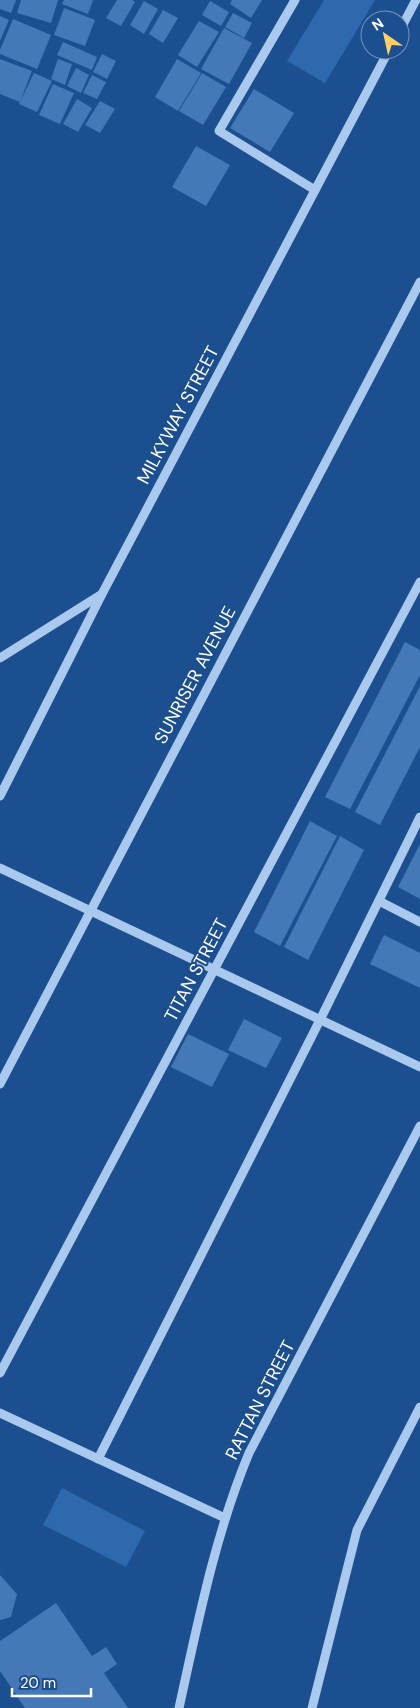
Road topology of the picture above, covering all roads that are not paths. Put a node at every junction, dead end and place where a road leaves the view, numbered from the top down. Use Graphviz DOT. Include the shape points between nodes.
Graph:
graph roads {
  1 [pos="295,0"];
  2 [pos="384,60"];
  3 [pos="315,190"];
  4 [pos="420,282"];
  5 [pos="420,582"];
  6 [pos="102,594"];
  7 [pos="0,658"];
  8 [pos="0,796"];
  9 [pos="420,818"];
  10 [pos="0,868"];
  11 [pos="379,901"];
  12 [pos="90,911"];
  13 [pos="420,922"];
  14 [pos="214,970"];
  15 [pos="320,1020"];
  16 [pos="420,1067"];
  17 [pos="0,1084"];
  18 [pos="420,1126"];
  19 [pos="0,1373"];
  20 [pos="420,1407"];
  21 [pos="0,1413"];
  22 [pos="98,1459"];
  23 [pos="225,1518"];
  24 [pos="179,1708"];
  25 [pos="312,1708"];
  1 -- 3 [label="street" via="219,131"];
  2 -- 3 [label="street, MILKYWAY STREET"];
  3 -- 6 [label="street, MILKYWAY STREET"];
  4 -- 12 [label="street, SUNRISER AVENUE"];
  5 -- 14 [label="street, TITAN STREET"];
  6 -- 7 [label="street"];
  6 -- 8 [label="street, MILKYWAY STREET"];
  9 -- 11 [label="street"];
  10 -- 12 [label="street"];
  11 -- 13 [label="street"];
  11 -- 15 [label="street"];
  12 -- 14 [label="street"];
  12 -- 17 [label="street, SUNRISER AVENUE"];
  14 -- 15 [label="street"];
  14 -- 19 [label="street, TITAN STREET"];
  15 -- 16 [label="street"];
  15 -- 22 [label="street"];
  18 -- 23 [label="street, RATTAN STREET" via="249,1453"];
  20 -- 25 [label="street" via="357,1530"];
  21 -- 22 [label="street"];
  22 -- 23 [label="street"];
  23 -- 24 [label="street, RATTAN STREET"];
}
